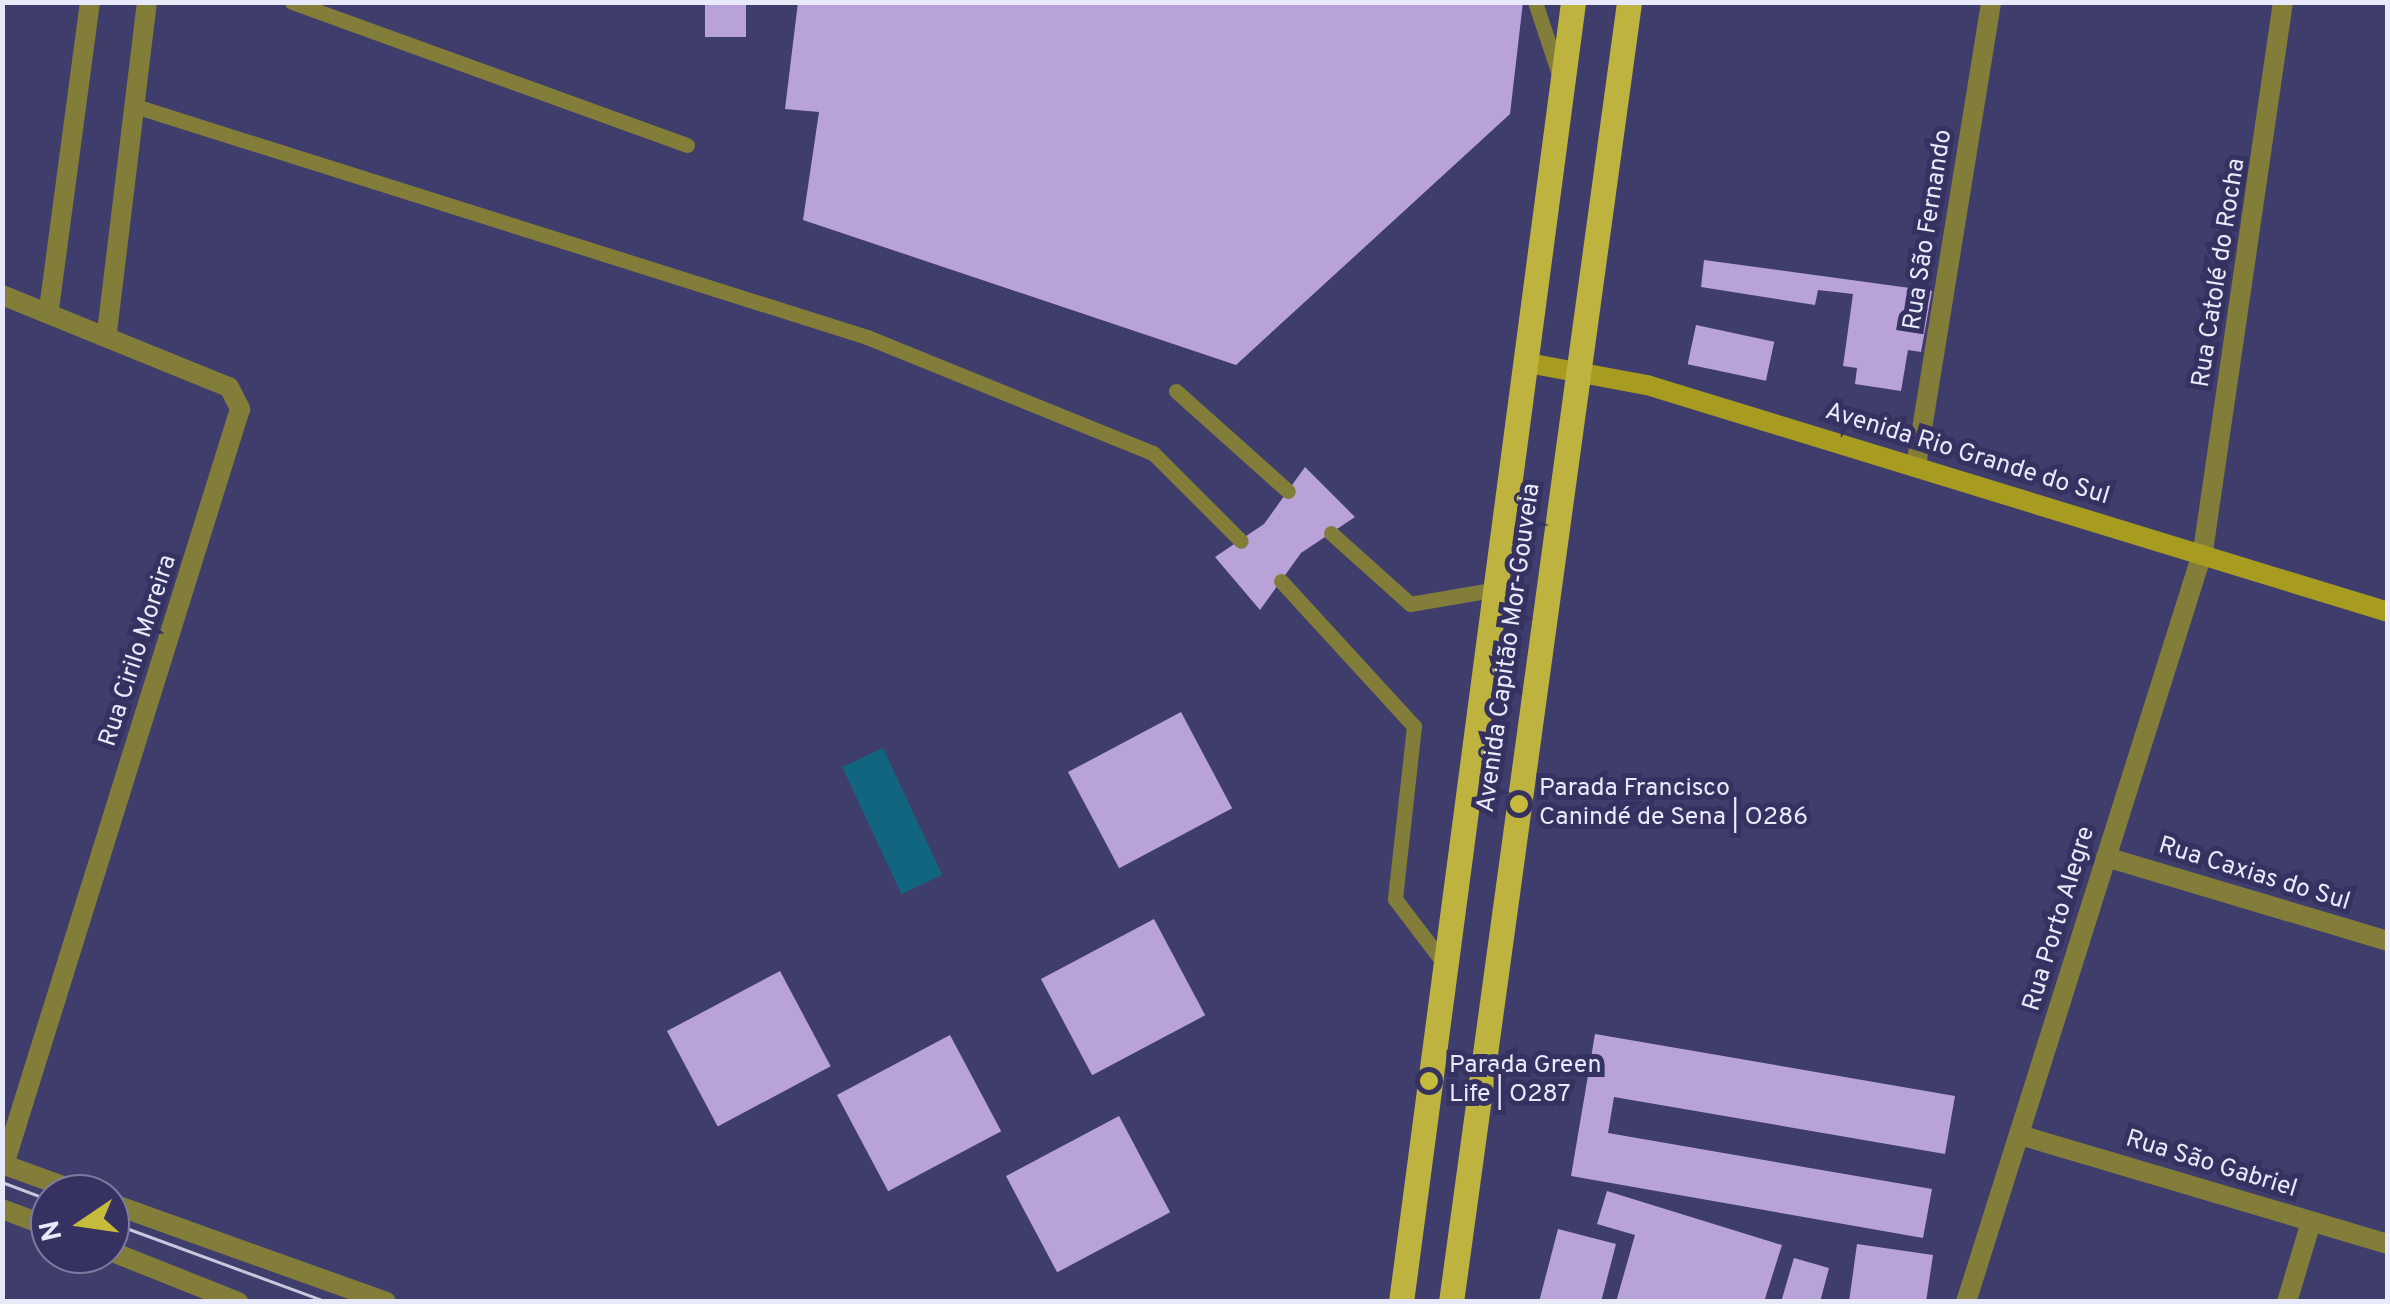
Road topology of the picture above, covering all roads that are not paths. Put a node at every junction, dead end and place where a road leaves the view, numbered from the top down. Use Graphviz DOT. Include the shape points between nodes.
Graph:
graph roads {
  1 [pos="90,2"];
  2 [pos="147,2"];
  3 [pos="292,2"];
  4 [pos="1535,2"];
  5 [pos="1573,2"];
  6 [pos="1629,2"];
  7 [pos="1991,2"];
  8 [pos="2283,2"];
  9 [pos="433,34"];
  10 [pos="428,51"];
  11 [pos="1563,85"];
  12 [pos="134,106"];
  13 [pos="687,145"];
  14 [pos="2,295"];
  15 [pos="49,308"];
  16 [pos="107,332"];
  17 [pos="1528,363"];
  18 [pos="1578,370"];
  19 [pos="1176,391"];
  20 [pos="1916,466"];
  21 [pos="1288,492"];
  22 [pos="1331,533"];
  23 [pos="1241,541"];
  24 [pos="2202,550"];
  25 [pos="1281,581"];
  26 [pos="1498,589"];
  27 [pos="2388,612"];
  28 [pos="2106,856"];
  29 [pos="2388,941"];
  30 [pos="1442,962"];
  31 [pos="2020,1134"];
  32 [pos="3,1165"];
  33 [pos="30,1175"];
  34 [pos="2,1208"];
  35 [pos="130,1210"];
  36 [pos="30,1219"];
  37 [pos="2312,1222"];
  38 [pos="2388,1244"];
  39 [pos="130,1259"];
  40 [pos="238,1302"];
  41 [pos="386,1302"];
  42 [pos="1401,1302"];
  43 [pos="1451,1302"];
  44 [pos="1966,1302"];
  45 [pos="2288,1302"];
  1 -- 15 [label="street"];
  2 -- 12 [label="street"];
  3 -- 10 [label="lane"];
  4 -- 11 [label="lane"];
  5 -- 11 [label="main road, Avenida Capitão Mor-Gouveia"];
  6 -- 18 [label="main road, Avenida Capitão Mor-Gouveia"];
  7 -- 20 [label="street, Rua São Fernando"];
  8 -- 24 [label="street, Rua Catolé do Rocha"];
  9 -- 10 [label="lane"];
  10 -- 13 [label="lane"];
  11 -- 17 [label="main road, Avenida Capitão Mor-Gouveia"];
  12 -- 16 [label="street"];
  12 -- 23 [label="lane" via="867,337 1153,453"];
  14 -- 15 [label="street, Rua Cirilo Moreira"];
  15 -- 16 [label="street, Rua Cirilo Moreira"];
  16 -- 32 [label="street, Rua Cirilo Moreira" via="229,388 240,409"];
  17 -- 18 [label="main road, Avenida Rio Grande do Sul"];
  17 -- 26 [label="main road, Avenida Capitão Mor-Gouveia"];
  18 -- 20 [label="main road, Avenida Rio Grande do Sul"];
  18 -- 43 [label="main road, Avenida Capitão Mor-Gouveia"];
  19 -- 21 [label="lane"];
  20 -- 24 [label="main road, Avenida Rio Grande do Sul"];
  22 -- 26 [label="lane" via="1410,604"];
  24 -- 27 [label="main road, Avenida Rio Grande do Sul"];
  24 -- 28 [label="street, Rua Porto Alegre"];
  25 -- 30 [label="lane" via="1414,726 1395,899"];
  26 -- 30 [label="main road, Avenida Capitão Mor-Gouveia"];
  28 -- 29 [label="street, Rua Caxias do Sul"];
  28 -- 31 [label="street, Rua Porto Alegre"];
  30 -- 42 [label="main road, Avenida Capitão Mor-Gouveia"];
  31 -- 37 [label="street, Rua São Gabriel"];
  31 -- 44 [label="street, Rua Porto Alegre"];
  32 -- 33 [label="street"];
  34 -- 36 [label="street"];
  35 -- 41 [label="street"];
  37 -- 38 [label="street, Rua São Gabriel"];
  37 -- 45 [label="street"];
  39 -- 40 [label="street"];
}
